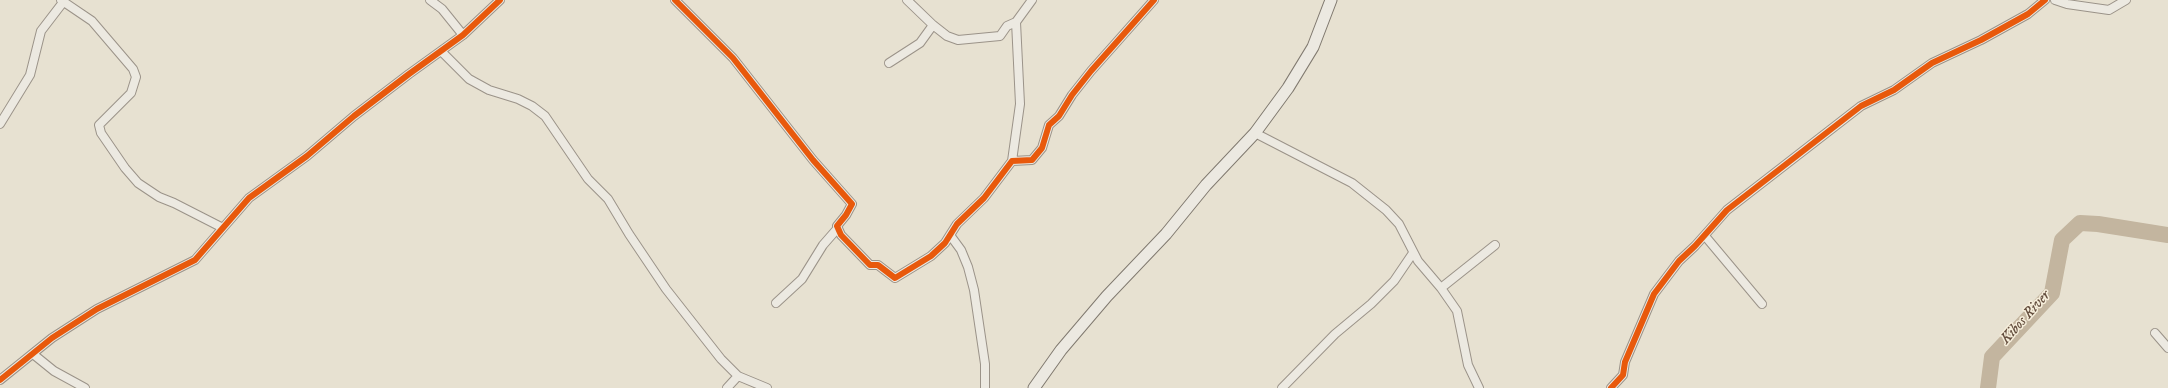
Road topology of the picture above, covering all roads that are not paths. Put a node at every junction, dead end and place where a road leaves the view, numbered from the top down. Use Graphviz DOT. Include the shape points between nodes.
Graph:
graph roads {
  1 [pos="430,0"];
  2 [pos="500,0"];
  3 [pos="674,0"];
  4 [pos="907,0"];
  5 [pos="1032,0"];
  6 [pos="1154,0"];
  7 [pos="1331,0"];
  8 [pos="2045,0"];
  9 [pos="2055,0"];
  10 [pos="2126,0"];
  11 [pos="63,1"];
  12 [pos="1016,22"];
  13 [pos="933,25"];
  14 [pos="462,35"];
  15 [pos="441,51"];
  16 [pos="889,63"];
  17 [pos="0,124"];
  18 [pos="1255,133"];
  19 [pos="1012,161"];
  20 [pos="223,228"];
  21 [pos="837,229"];
  22 [pos="950,235"];
  23 [pos="1705,236"];
  24 [pos="1496,244"];
  25 [pos="1413,253"];
  26 [pos="1442,288"];
  27 [pos="776,303"];
  28 [pos="1762,304"];
  29 [pos="2155,333"];
  30 [pos="2168,348"];
  31 [pos="33,354"];
  32 [pos="738,376"];
  33 [pos="0,380"];
  34 [pos="85,388"];
  35 [pos="727,388"];
  36 [pos="767,388"];
  37 [pos="985,388"];
  38 [pos="1034,388"];
  39 [pos="1282,388"];
  40 [pos="1479,388"];
  41 [pos="1611,388"];
  1 -- 14 [label="street" via="442,9"];
  2 -- 14 [label="street"];
  3 -- 21 [label="street" via="733,58 813,160 852,204"];
  4 -- 13 [label="street"];
  5 -- 12 [label="street"];
  6 -- 19 [label="street" via="1091,71 1059,116 1049,125 1042,148 1032,160"];
  7 -- 18 [label="main road" via="1312,47 1288,88"];
  8 -- 23 [label="street" via="2028,14 1932,63 1894,90 1861,106 1727,210"];
  9 -- 10 [label="street" via="2109,10"];
  11 -- 17 [label="street" via="42,31 30,75"];
  11 -- 20 [label="street" via="92,21 134,69 136,77 131,93 99,125 101,133 125,168 138,183 159,197"];
  12 -- 13 [label="street" via="1007,26 1000,36 958,40 947,36"];
  12 -- 19 [label="street" via="1020,104"];
  13 -- 16 [label="street" via="920,43"];
  14 -- 15 [label="street"];
  15 -- 20 [label="street" via="249,198"];
  15 -- 32 [label="street" via="469,79 489,90 518,99 545,116 588,179 608,199 628,234 666,289 721,359"];
  18 -- 25 [label="street" via="1327,169 1368,194 1399,224"];
  18 -- 38 [label="main road" via="1206,185 1166,234 1107,296 1061,350"];
  19 -- 22 [label="street" via="984,198 957,224"];
  20 -- 31 [label="street" via="195,260 97,309 52,338"];
  21 -- 22 [label="street" via="870,265 878,265 895,278 931,256"];
  21 -- 27 [label="street" via="823,245 802,279"];
  22 -- 37 [label="street" via="961,250 974,290 985,364"];
  23 -- 28 [label="street"];
  23 -- 41 [label="street" via="1679,261 1654,294 1625,362 1623,375"];
  24 -- 26 [label="street"];
  25 -- 26 [label="street"];
  25 -- 39 [label="street" via="1394,281 1371,304 1334,334"];
  26 -- 40 [label="street" via="1457,311 1461,324 1462,346"];
  29 -- 30 [label="street"];
  31 -- 33 [label="street"];
  31 -- 34 [label="street" via="54,371"];
  32 -- 35 [label="street"];
  32 -- 36 [label="street"];
}
